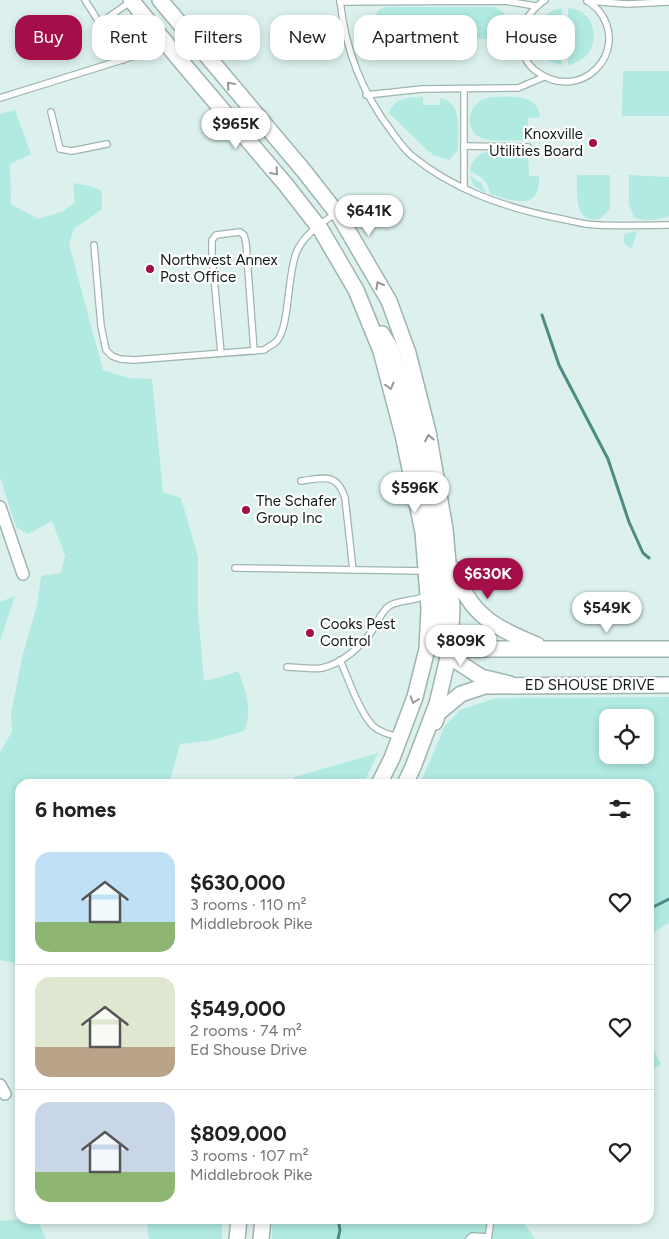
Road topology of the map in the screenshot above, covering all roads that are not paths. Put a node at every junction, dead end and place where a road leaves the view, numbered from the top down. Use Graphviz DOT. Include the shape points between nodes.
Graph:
graph roads {
  1 [pos="85,0"];
  2 [pos="160,0"];
  3 [pos="545,0"];
  4 [pos="586,0"];
  5 [pos="132,1"];
  6 [pos="340,1"];
  7 [pos="669,2"];
  8 [pos="536,6"];
  9 [pos="95,15"];
  10 [pos="112,15"];
  11 [pos="143,15"];
  12 [pos="165,42"];
  13 [pos="123,60"];
  14 [pos="544,77"];
  15 [pos="464,90"];
  16 [pos="366,94"];
  17 [pos="0,98"];
  18 [pos="51,112"];
  19 [pos="107,144"];
  20 [pos="464,146"];
  21 [pos="528,146"];
  22 [pos="464,188"];
  23 [pos="337,212"];
  24 [pos="318,225"];
  25 [pos="669,225"];
  26 [pos="94,245"];
  27 [pos="356,290"];
  28 [pos="254,351"];
  29 [pos="221,353"];
  30 [pos="301,480"];
  31 [pos="0,507"];
  32 [pos="446,538"];
  33 [pos="235,568"];
  34 [pos="353,570"];
  35 [pos="426,571"];
  36 [pos="23,574"];
  37 [pos="428,594"];
  38 [pos="427,649"];
  39 [pos="450,649"];
  40 [pos="546,649"];
  41 [pos="669,649"];
  42 [pos="340,660"];
  43 [pos="287,667"];
  44 [pos="510,684"];
  45 [pos="669,685"];
  46 [pos="400,737"];
  47 [pos="413,767"];
  48 [pos="382,779"];
  49 [pos="407,779"];
  50 [pos="239,1224"];
  51 [pos="262,1224"];
  52 [pos="490,1224"];
  53 [pos="488,1238"];
  54 [pos="238,1239"];
  55 [pos="261,1239"];
  56 [pos="469,1239"];
  1 -- 9 [label="lane"];
  23 -- 2 [label="main road, one-way"];
  3 -- 8 [label="lane"];
  4 -- 7 [label="lane" via="627,4"];
  4 -- 14 [label="lane" via="599,11 609,39 599,67 587,77 573,82 558,82"];
  5 -- 10 [label="lane"];
  5 -- 11 [label="main road"];
  6 -- 8 [label="lane" via="505,2"];
  6 -- 16 [label="lane" via="352,57"];
  8 -- 14 [label="lane" via="524,23 521,44 533,69"];
  12 -- 24 [label="main road, one-way"];
  13 -- 17 [label="lane"];
  14 -- 15 [label="lane" via="518,88"];
  15 -- 16 [label="lane"];
  15 -- 20 [label="lane"];
  16 -- 22 [label="lane" via="379,116 411,155"];
  18 -- 19 [label="lane" via="60,149 72,151"];
  20 -- 21 [label="lane"];
  20 -- 22 [label="lane"];
  22 -- 25 [label="lane" via="500,204 586,224"];
  23 -- 24 [label="lane"];
  32 -- 23 [label="main road, one-way" via="428,432 408,353 388,301"];
  24 -- 27 [label="main road"];
  24 -- 28 [label="lane" via="298,248 292,263 283,326 277,340 264,350"];
  26 -- 29 [label="lane" via="101,326 106,350 112,356 134,360"];
  27 -- 35 [label="main road, one-way" via="381,352 402,435 423,532"];
  27 -- 39 [label="main road" via="391,349 407,402 433,526 443,635"];
  28 -- 29 [label="lane"];
  28 -- 29 [label="lane" via="244,235 224,232 212,240"];
  30 -- 34 [label="lane" via="335,480 343,490"];
  31 -- 36 [label="street"];
  32 -- 39 [label="main road" via="452,608"];
  32 -- 40 [label="main road" via="460,588 474,607 507,633"];
  33 -- 34 [label="lane"];
  34 -- 35 [label="lane"];
  35 -- 37 [label="main road"];
  37 -- 38 [label="main road"];
  37 -- 42 [label="lane" via="388,607 366,639"];
  38 -- 39 [label="main road"];
  38 -- 46 [label="main road, one-way" via="415,697"];
  39 -- 40 [label="main road"];
  39 -- 44 [label="main road" via="455,660 481,677"];
  39 -- 47 [label="main road" via="436,704"];
  40 -- 41 [label="main road"];
  42 -- 43 [label="lane" via="322,668"];
  42 -- 46 [label="lane" via="364,713 374,726"];
  44 -- 45 [label="main road, ED SHOUSE DRIVE"];
  44 -- 47 [label="main road" via="485,686 461,694 438,713"];
  46 -- 48 [label="main road"];
  47 -- 49 [label="main road"];
  50 -- 54 [label="main road"];
  51 -- 55 [label="main road"];
  52 -- 53 [label="lane"];
  53 -- 56 [label="lane" via="472,1236"];
}
